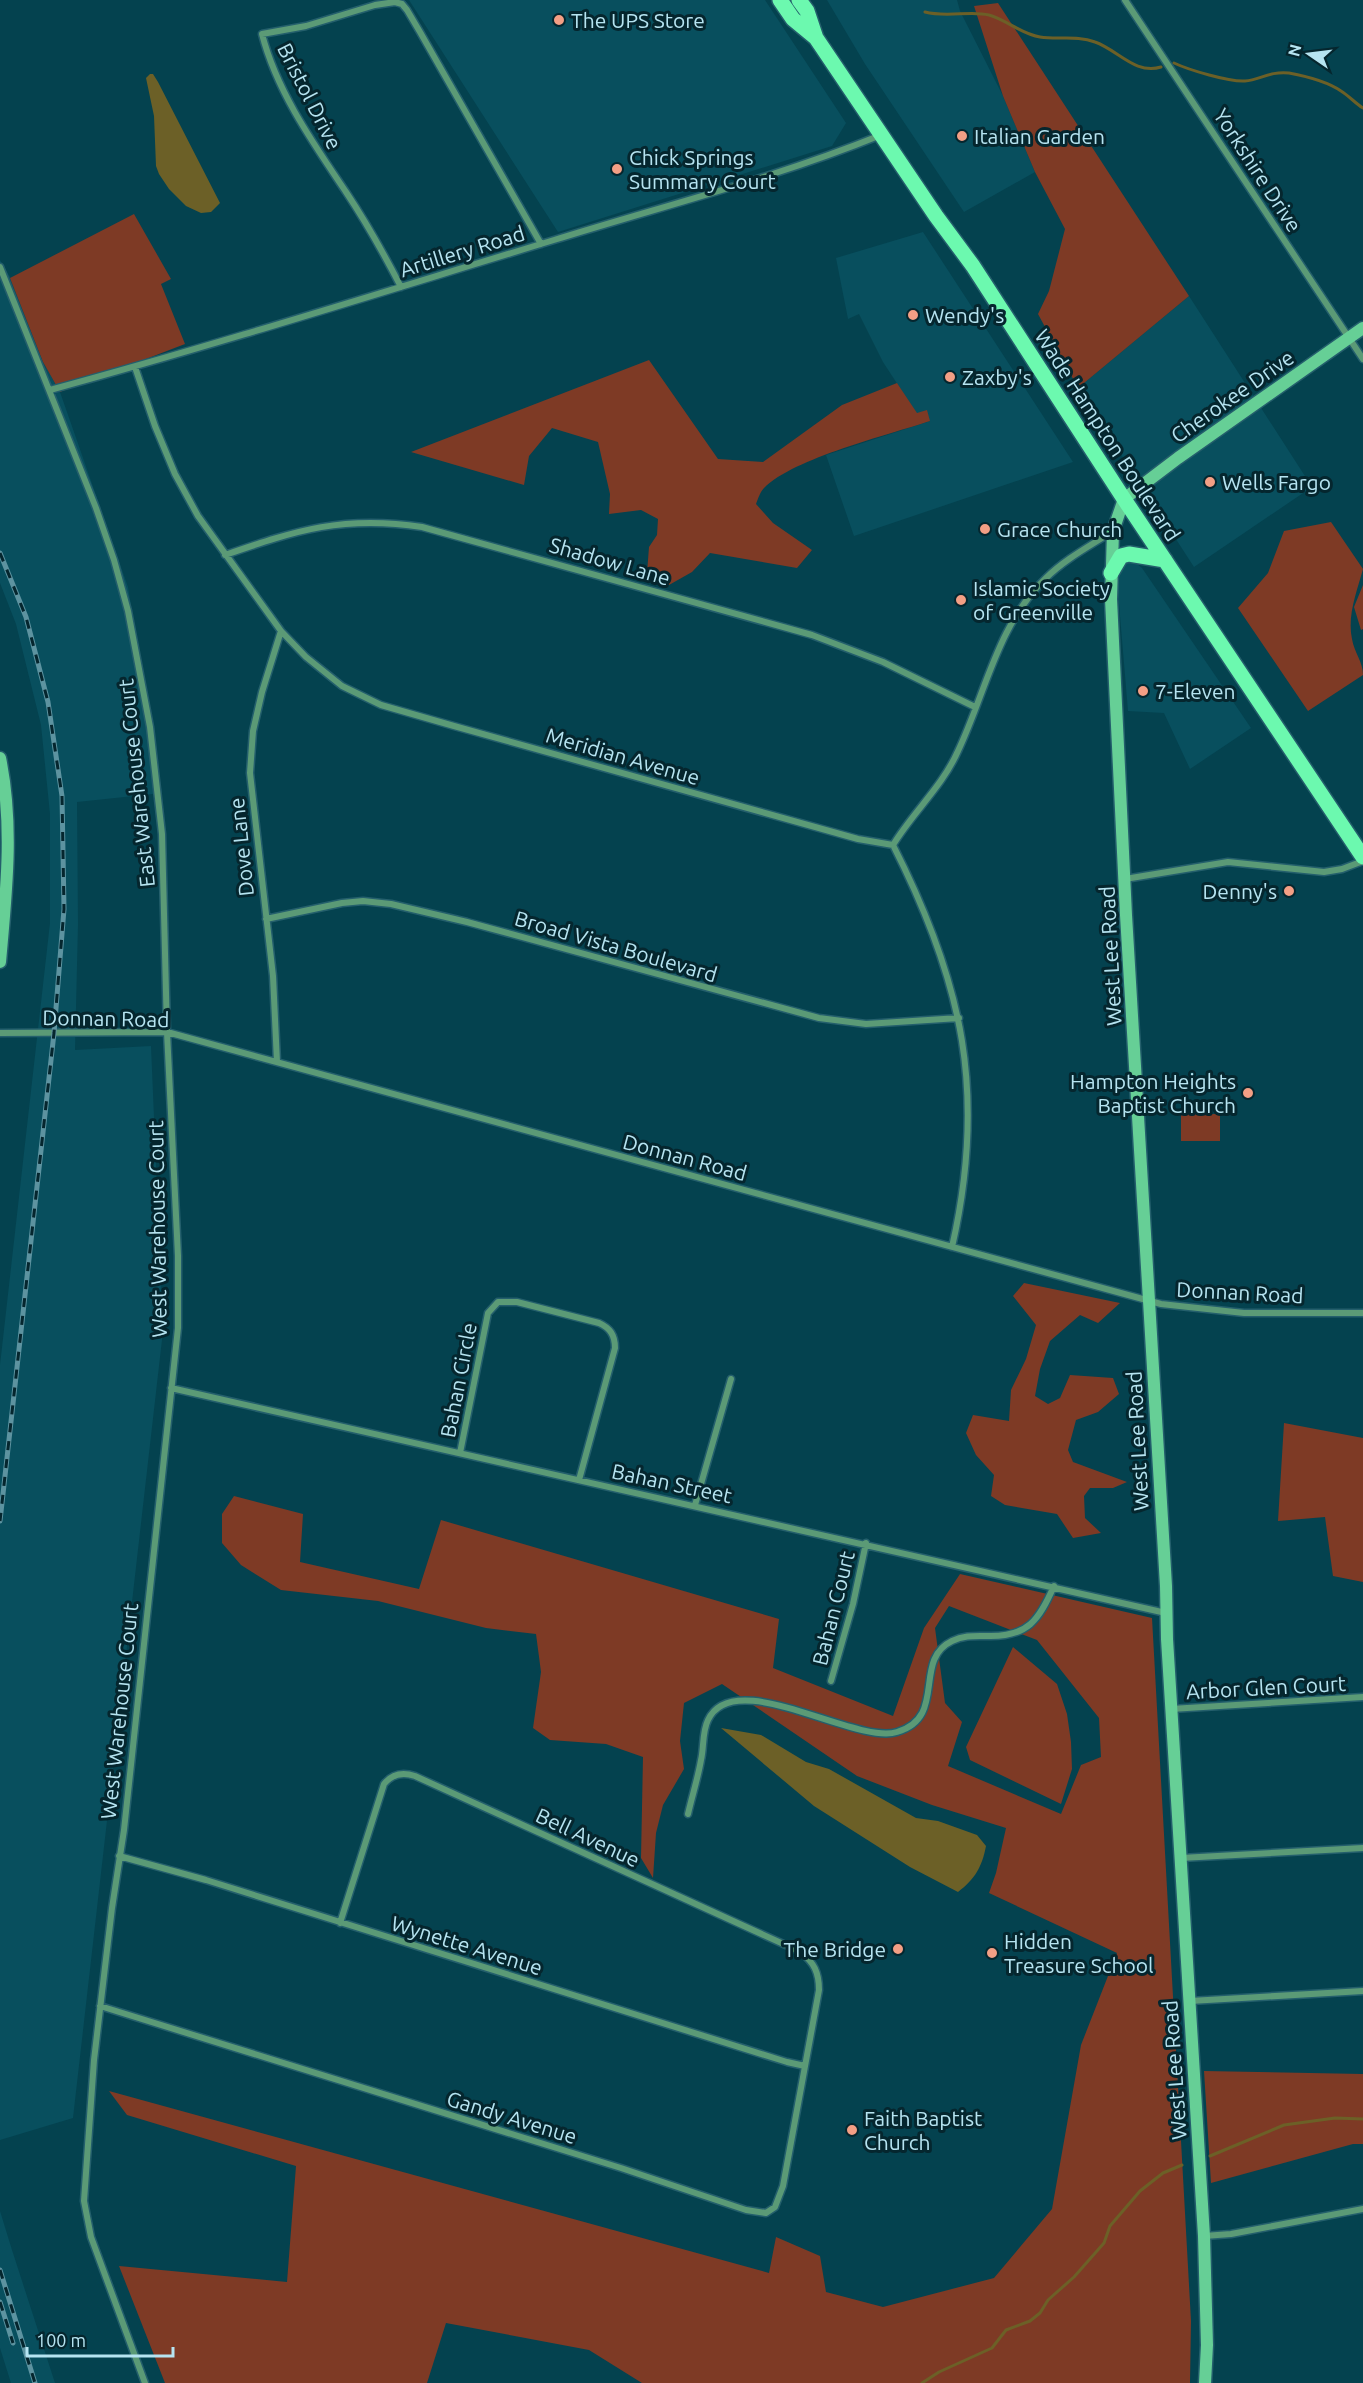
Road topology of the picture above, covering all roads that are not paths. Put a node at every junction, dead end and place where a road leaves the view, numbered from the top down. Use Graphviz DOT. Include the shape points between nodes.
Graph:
graph roads {
  1 [pos="780,0"];
  2 [pos="1125,0"];
  3 [pos="803,4"];
  4 [pos="816,38"];
  5 [pos="882,135"];
  6 [pos="540,244"];
  7 [pos="0,267"];
  8 [pos="2,279"];
  9 [pos="401,287"];
  10 [pos="1363,328"];
  11 [pos="1349,338"];
  12 [pos="1363,359"];
  13 [pos="135,367"];
  14 [pos="50,390"];
  15 [pos="1124,499"];
  16 [pos="1113,531"];
  17 [pos="225,555"];
  18 [pos="1165,560"];
  19 [pos="1111,573"];
  20 [pos="281,632"];
  21 [pos="975,707"];
  22 [pos="0,758"];
  23 [pos="893,844"];
  24 [pos="1360,861"];
  25 [pos="1125,879"];
  26 [pos="266,920"];
  27 [pos="0,962"];
  28 [pos="959,1018"];
  29 [pos="167,1032"];
  30 [pos="0,1033"];
  31 [pos="277,1062"];
  32 [pos="952,1247"];
  33 [pos="1149,1300"];
  34 [pos="1363,1313"];
  35 [pos="731,1379"];
  36 [pos="171,1388"];
  37 [pos="460,1453"];
  38 [pos="579,1480"];
  39 [pos="695,1505"];
  40 [pos="866,1543"];
  41 [pos="1054,1586"];
  42 [pos="1166,1613"];
  43 [pos="831,1682"];
  44 [pos="1363,1697"];
  45 [pos="1171,1708"];
  46 [pos="688,1814"];
  47 [pos="1363,1848"];
  48 [pos="119,1856"];
  49 [pos="1180,1858"];
  50 [pos="340,1923"];
  51 [pos="1363,1992"];
  52 [pos="1190,2001"];
  53 [pos="100,2006"];
  54 [pos="805,2066"];
  55 [pos="1363,2209"];
  56 [pos="1204,2236"];
  57 [pos="146,2383"];
  58 [pos="1204,2383"];
  1 -- 4 [label="main road, Wade Hampton Boulevard" via="793,19"];
  2 -- 11 [label="street, Yorkshire Drive"];
  3 -- 4 [label="main road, Wade Hampton Boulevard"];
  4 -- 5 [label="main road, Wade Hampton Boulevard"];
  5 -- 6 [label="street, Artillery Road" via="751,181"];
  5 -- 15 [label="main road, Wade Hampton Boulevard" via="973,266"];
  6 -- 9 [label="street, Artillery Road"];
  6 -- 9 [label="street, Bristol Drive" via="402,4 375,5 306,26 262,34 270,62 297,115"];
  7 -- 8 [label="street, East Warehouse Court"];
  8 -- 14 [label="street, East Warehouse Court"];
  9 -- 13 [label="street, Artillery Road"];
  10 -- 11 [label="street, Cherokee Drive"];
  11 -- 12 [label="street, Yorkshire Drive"];
  11 -- 15 [label="street, Cherokee Drive"];
  13 -- 14 [label="street, Artillery Road"];
  13 -- 17 [label="street, Meridian Avenue" via="175,474"];
  14 -- 29 [label="street, East Warehouse Court" via="114,560 141,671 162,834"];
  15 -- 16 [label="street, West Lee Road"];
  15 -- 18 [label="main road, Wade Hampton Boulevard"];
  16 -- 19 [label="street, West Lee Road"];
  16 -- 21 [label="street" via="1062,564 1024,602 1001,642"];
  17 -- 20 [label="street, Meridian Avenue"];
  17 -- 21 [label="street, Shadow Lane" via="328,524 374,521 422,527 812,635 883,662"];
  18 -- 19 [label="main road" via="1129,554 1121,556"];
  18 -- 24 [label="main road, Wade Hampton Boulevard"];
  19 -- 25 [label="street, West Lee Road"];
  20 -- 23 [label="street, Meridian Avenue" via="331,679 381,705 858,839"];
  20 -- 26 [label="street, Dove Lane" via="262,692 251,753 252,803"];
  21 -- 23 [label="street" via="947,773"];
  22 -- 27 [label="street" via="9,839"];
  23 -- 28 [label="street" via="946,969"];
  24 -- 25 [label="street" via="1324,872 1228,862"];
  25 -- 33 [label="street, West Lee Road"];
  26 -- 28 [label="street, Broad Vista Boulevard" via="342,903 391,904 819,1018 866,1023"];
  26 -- 31 [label="street, Dove Lane" via="276,1008"];
  28 -- 32 [label="street" via="968,1077 969,1135"];
  29 -- 30 [label="street, Donnan Road"];
  29 -- 31 [label="street, Donnan Road"];
  29 -- 36 [label="street, West Warehouse Court" via="179,1290"];
  31 -- 32 [label="street, Donnan Road"];
  32 -- 33 [label="street, Donnan Road"];
  33 -- 34 [label="street, Donnan Road" via="1244,1313"];
  33 -- 42 [label="street, West Lee Road"];
  35 -- 39 [label="street"];
  36 -- 37 [label="street, Bahan Street"];
  36 -- 48 [label="street, West Warehouse Court"];
  37 -- 38 [label="street, Bahan Street"];
  37 -- 38 [label="street, Bahan Circle" via="488,1313 498,1302 517,1302 599,1323 609,1328 614,1337 615,1348"];
  38 -- 39 [label="street, Bahan Street"];
  39 -- 40 [label="street, Bahan Street"];
  40 -- 41 [label="street, Bahan Street"];
  40 -- 43 [label="street, Bahan Court"];
  41 -- 42 [label="street, Bahan Street"];
  41 -- 46 [label="street" via="1040,1615 1022,1631 965,1636 941,1648 931,1669 926,1708 912,1725 897,1732 874,1733 763,1702 717,1708 706,1726"];
  42 -- 45 [label="street, West Lee Road"];
  44 -- 45 [label="street, Arbor Glen Court"];
  45 -- 49 [label="street, West Lee Road"];
  47 -- 49 [label="street"];
  48 -- 50 [label="street, Wynette Avenue"];
  48 -- 53 [label="street, West Warehouse Court"];
  49 -- 52 [label="street, West Lee Road"];
  50 -- 54 [label="street, Wynette Avenue"];
  50 -- 54 [label="street, Bell Avenue" via="384,1784 398,1774 410,1774 801,1952 813,1963 819,1980"];
  51 -- 52 [label="street"];
  52 -- 56 [label="street, West Lee Road"];
  53 -- 54 [label="street, Gandy Avenue" via="760,2213 772,2210 781,2195"];
  53 -- 57 [label="street, West Warehouse Court" via="84,2211"];
  55 -- 56 [label="street"];
  56 -- 58 [label="street, West Lee Road"];
}
